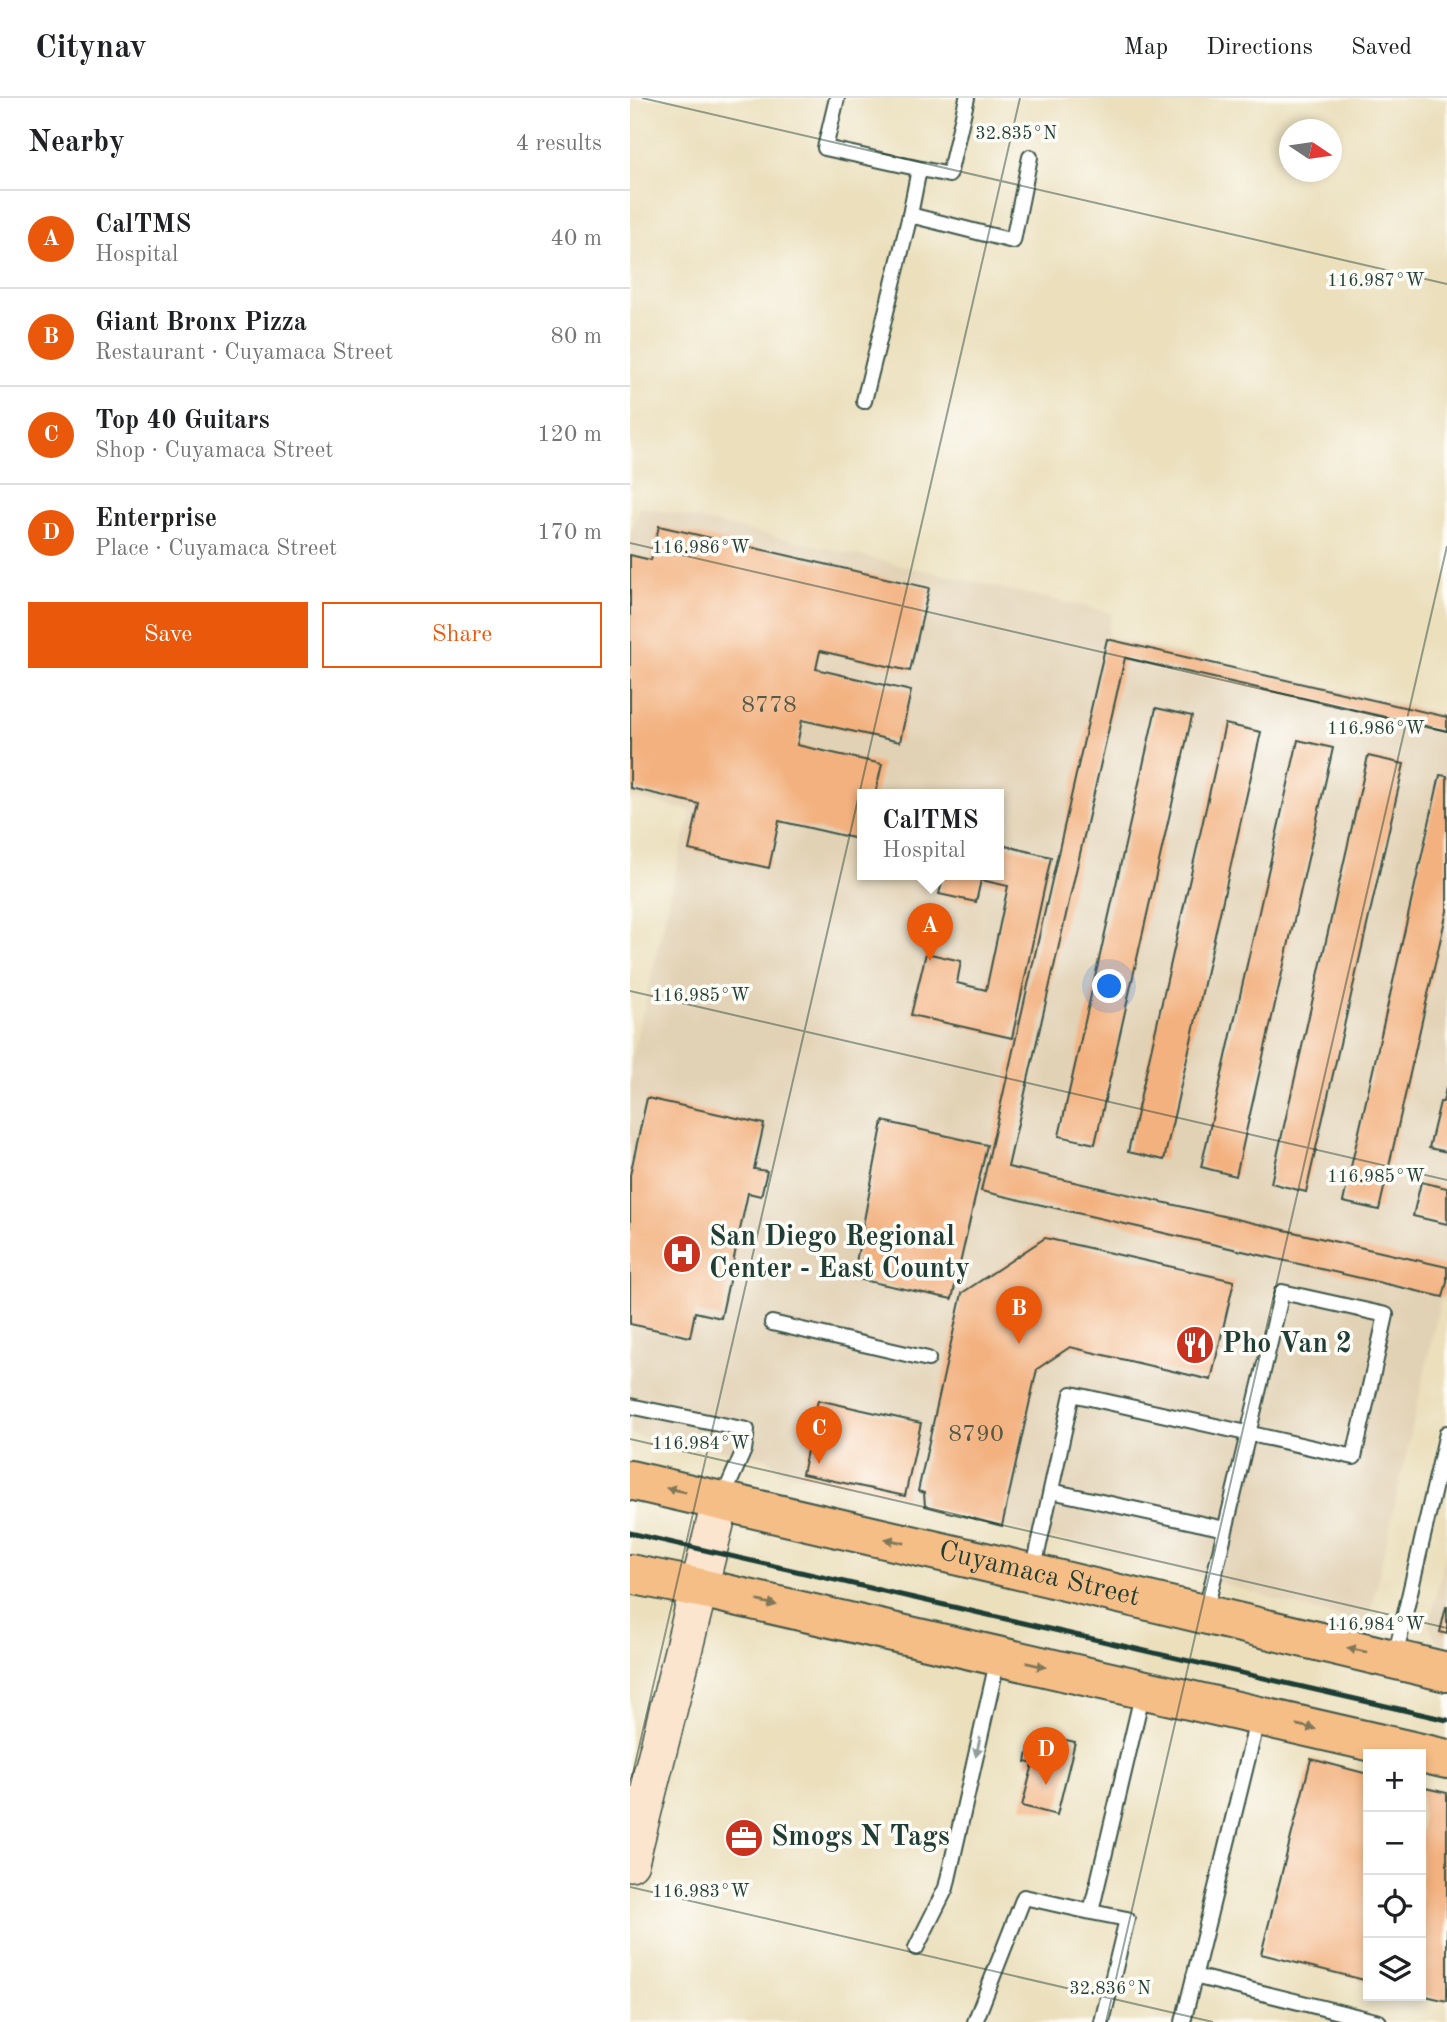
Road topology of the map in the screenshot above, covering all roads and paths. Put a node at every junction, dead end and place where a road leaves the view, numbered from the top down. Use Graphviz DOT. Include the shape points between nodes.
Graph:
graph roads {
  1 [pos="837,98"];
  2 [pos="967,98"];
  3 [pos="1030,157"];
  4 [pos="919,169"];
  5 [pos="910,215"];
  6 [pos="864,401"];
  7 [pos="772,1323"];
  8 [pos="928,1359"];
  9 [pos="630,1406"];
  10 [pos="1447,1433"];
  11 [pos="1248,1434"];
  12 [pos="630,1480"];
  13 [pos="1051,1491"];
  14 [pos="721,1500"];
  15 [pos="1225,1529"];
  16 [pos="1033,1573"];
  17 [pos="630,1574"];
  18 [pos="700,1588"];
  19 [pos="1205,1614"];
  20 [pos="999,1657"];
  21 [pos="1395,1659"];
  22 [pos="1447,1672"];
  23 [pos="1144,1690"];
  24 [pos="1258,1716"];
  25 [pos="1447,1759"];
  26 [pos="630,1862"];
  27 [pos="1091,1912"];
  28 [pos="916,1948"];
  29 [pos="1194,1976"];
  30 [pos="975,2022"];
  31 [pos="1102,2022"];
  32 [pos="1183,2022"];
  33 [pos="1379,2022"];
  1 -- 4 [label="lane" via="825,148"];
  2 -- 4 [label="lane" via="949,175"];
  3 -- 5 [label="lane" via="1013,241"];
  4 -- 5 [label="lane"];
  5 -- 6 [label="lane"];
  7 -- 8 [label="lane"];
  9 -- 14 [label="lane" via="747,1430 744,1450"];
  10 -- 21 [label="lane"];
  11 -- 11 [label="lane" via="1282,1292 1386,1315 1354,1457"];
  11 -- 13 [label="lane" via="1072,1394"];
  11 -- 15 [label="lane"];
  14 -- 12 [label="main road, Cuyamaca Street, one-way"];
  13 -- 15 [label="lane"];
  13 -- 16 [label="lane"];
  16 -- 14 [label="main road, Cuyamaca Street, one-way"];
  14 -- 18 [label="street"];
  15 -- 19 [label="lane"];
  16 -- 19 [label="main road, Cuyamaca Street"];
  17 -- 18 [label="main road"];
  18 -- 20 [label="main road, one-way"];
  18 -- 26 [label="street"];
  21 -- 19 [label="main road, Cuyamaca Street, one-way"];
  20 -- 23 [label="main road, one-way"];
  20 -- 28 [label="lane, one-way" via="946,1888"];
  21 -- 22 [label="main road, Cuyamaca Street"];
  23 -- 24 [label="main road"];
  23 -- 27 [label="lane"];
  24 -- 25 [label="main road, one-way"];
  24 -- 29 [label="lane"];
  27 -- 30 [label="lane" via="1024,1897"];
  27 -- 31 [label="lane" via="1127,1919"];
  29 -- 32 [label="lane"];
  29 -- 33 [label="lane"];
}
